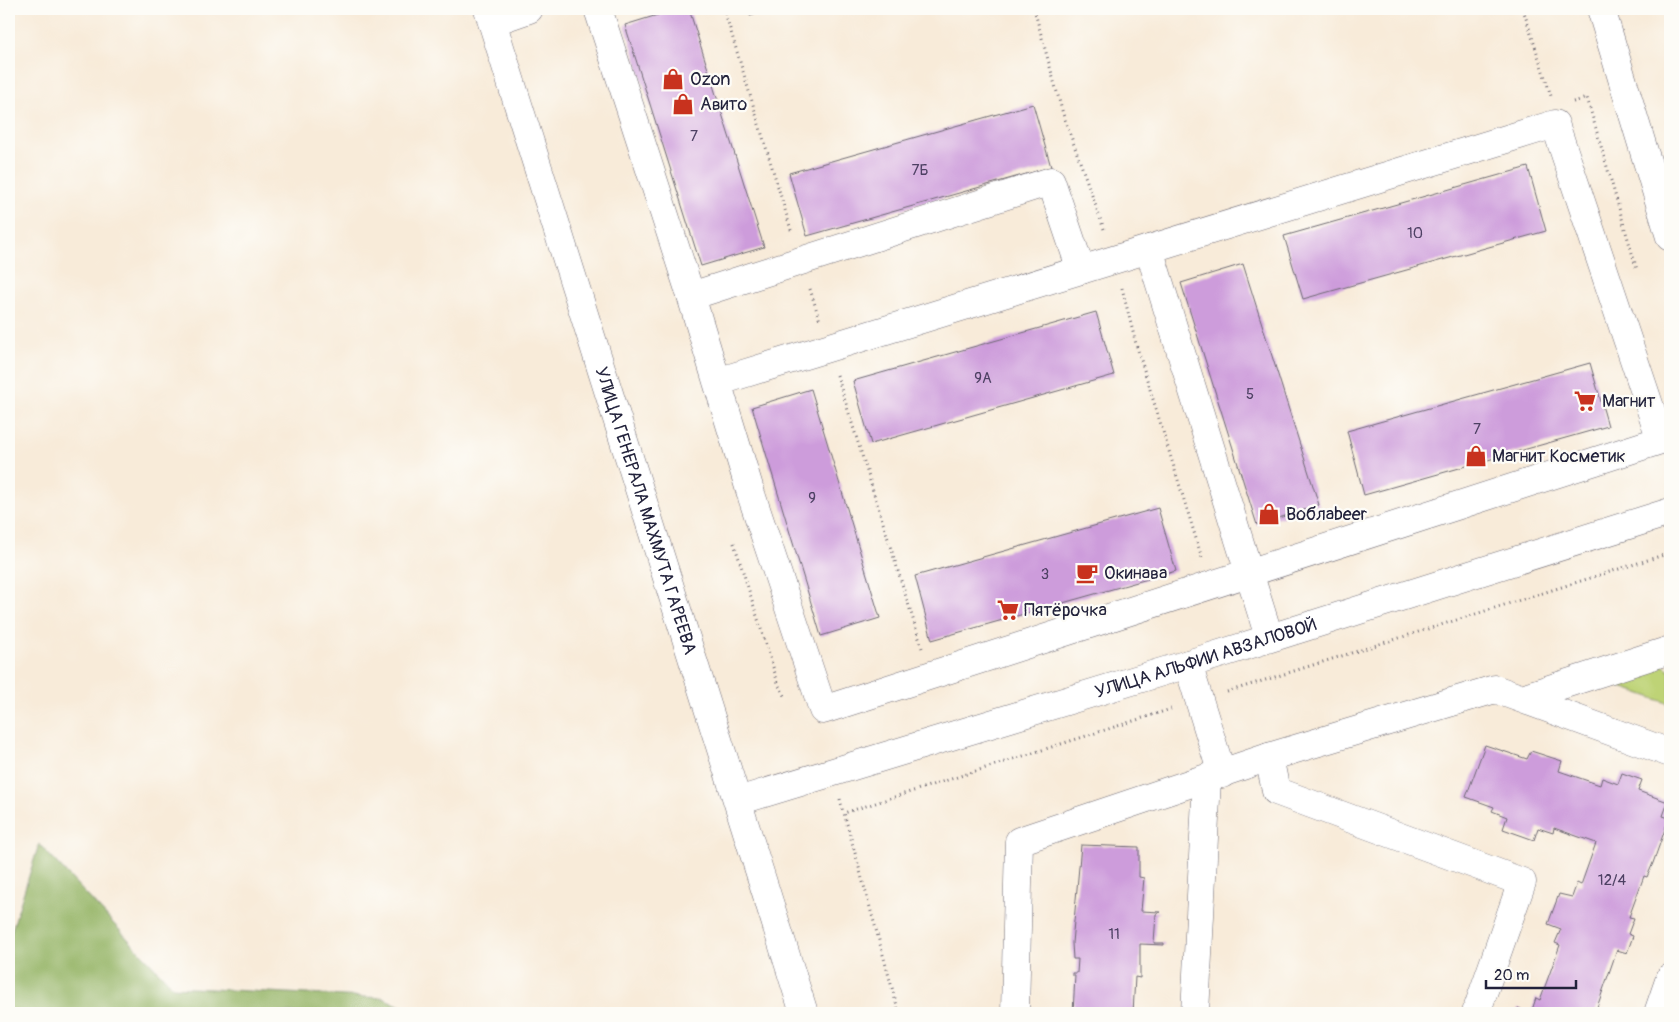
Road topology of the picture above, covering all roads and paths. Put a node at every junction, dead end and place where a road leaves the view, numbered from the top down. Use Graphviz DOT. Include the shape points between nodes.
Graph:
graph roads {
  1 [pos="529,9"];
  2 [pos="598,9"];
  3 [pos="724,9"];
  4 [pos="1034,9"];
  5 [pos="1600,9"];
  6 [pos="490,15"];
  7 [pos="1670,237"];
  8 [pos="1149,249"];
  9 [pos="1115,260"];
  10 [pos="801,261"];
  11 [pos="1082,270"];
  12 [pos="691,296"];
  13 [pos="829,347"];
  14 [pos="717,382"];
  15 [pos="1670,512"];
  16 [pos="1248,572"];
  17 [pos="1210,585"];
  18 [pos="1268,637"];
  19 [pos="1670,650"];
  20 [pos="1188,664"];
  21 [pos="930,674"];
  22 [pos="1522,698"];
  23 [pos="1670,752"];
  24 [pos="1269,757"];
  25 [pos="1215,776"];
  26 [pos="738,801"];
  27 [pos="1670,978"];
  28 [pos="804,1013"];
  29 [pos="1014,1013"];
  30 [pos="1195,1013"];
  31 [pos="1476,1013"];
  32 [pos="1658,1013"];
  1 -- 6 [label="street"];
  2 -- 12 [label="street"];
  3 -- 10 [label="path"];
  4 -- 9 [label="path" via="1063,114"];
  5 -- 7 [label="street"];
  6 -- 26 [label="street, УЛИЦА ГЕНЕРАЛА МАХМУТА ГАРЕЕВА"];
  8 -- 9 [label="street"];
  8 -- 16 [label="street"];
  8 -- 16 [label="street" via="1555,124 1660,440"];
  9 -- 11 [label="street"];
  9 -- 17 [label="path" via="1136,344"];
  10 -- 11 [label="street" via="1051,181"];
  10 -- 12 [label="street"];
  10 -- 13 [label="path"];
  11 -- 13 [label="street"];
  12 -- 14 [label="street"];
  13 -- 14 [label="street"];
  13 -- 21 [label="path"];
  14 -- 21 [label="street" via="822,710"];
  15 -- 18 [label="street, УЛИЦА АЛЬФИИ АВЗАЛОВОЙ"];
  16 -- 17 [label="street"];
  16 -- 18 [label="street"];
  17 -- 21 [label="street"];
  18 -- 20 [label="street, УЛИЦА АЛЬФИИ АВЗАЛОВОЙ"];
  19 -- 22 [label="street"];
  20 -- 25 [label="street"];
  20 -- 26 [label="street, УЛИЦА АЛЬФИИ АВЗАЛОВОЙ"];
  22 -- 23 [label="street"];
  22 -- 24 [label="street" via="1496,688"];
  24 -- 25 [label="street"];
  24 -- 31 [label="street" via="1276,791 1522,882"];
  25 -- 29 [label="street" via="1019,841"];
  25 -- 30 [label="street"];
  26 -- 28 [label="street, УЛИЦА ГЕНЕРАЛА МАХМУТА ГАРЕЕВА"];
  27 -- 32 [label="street"];
}
